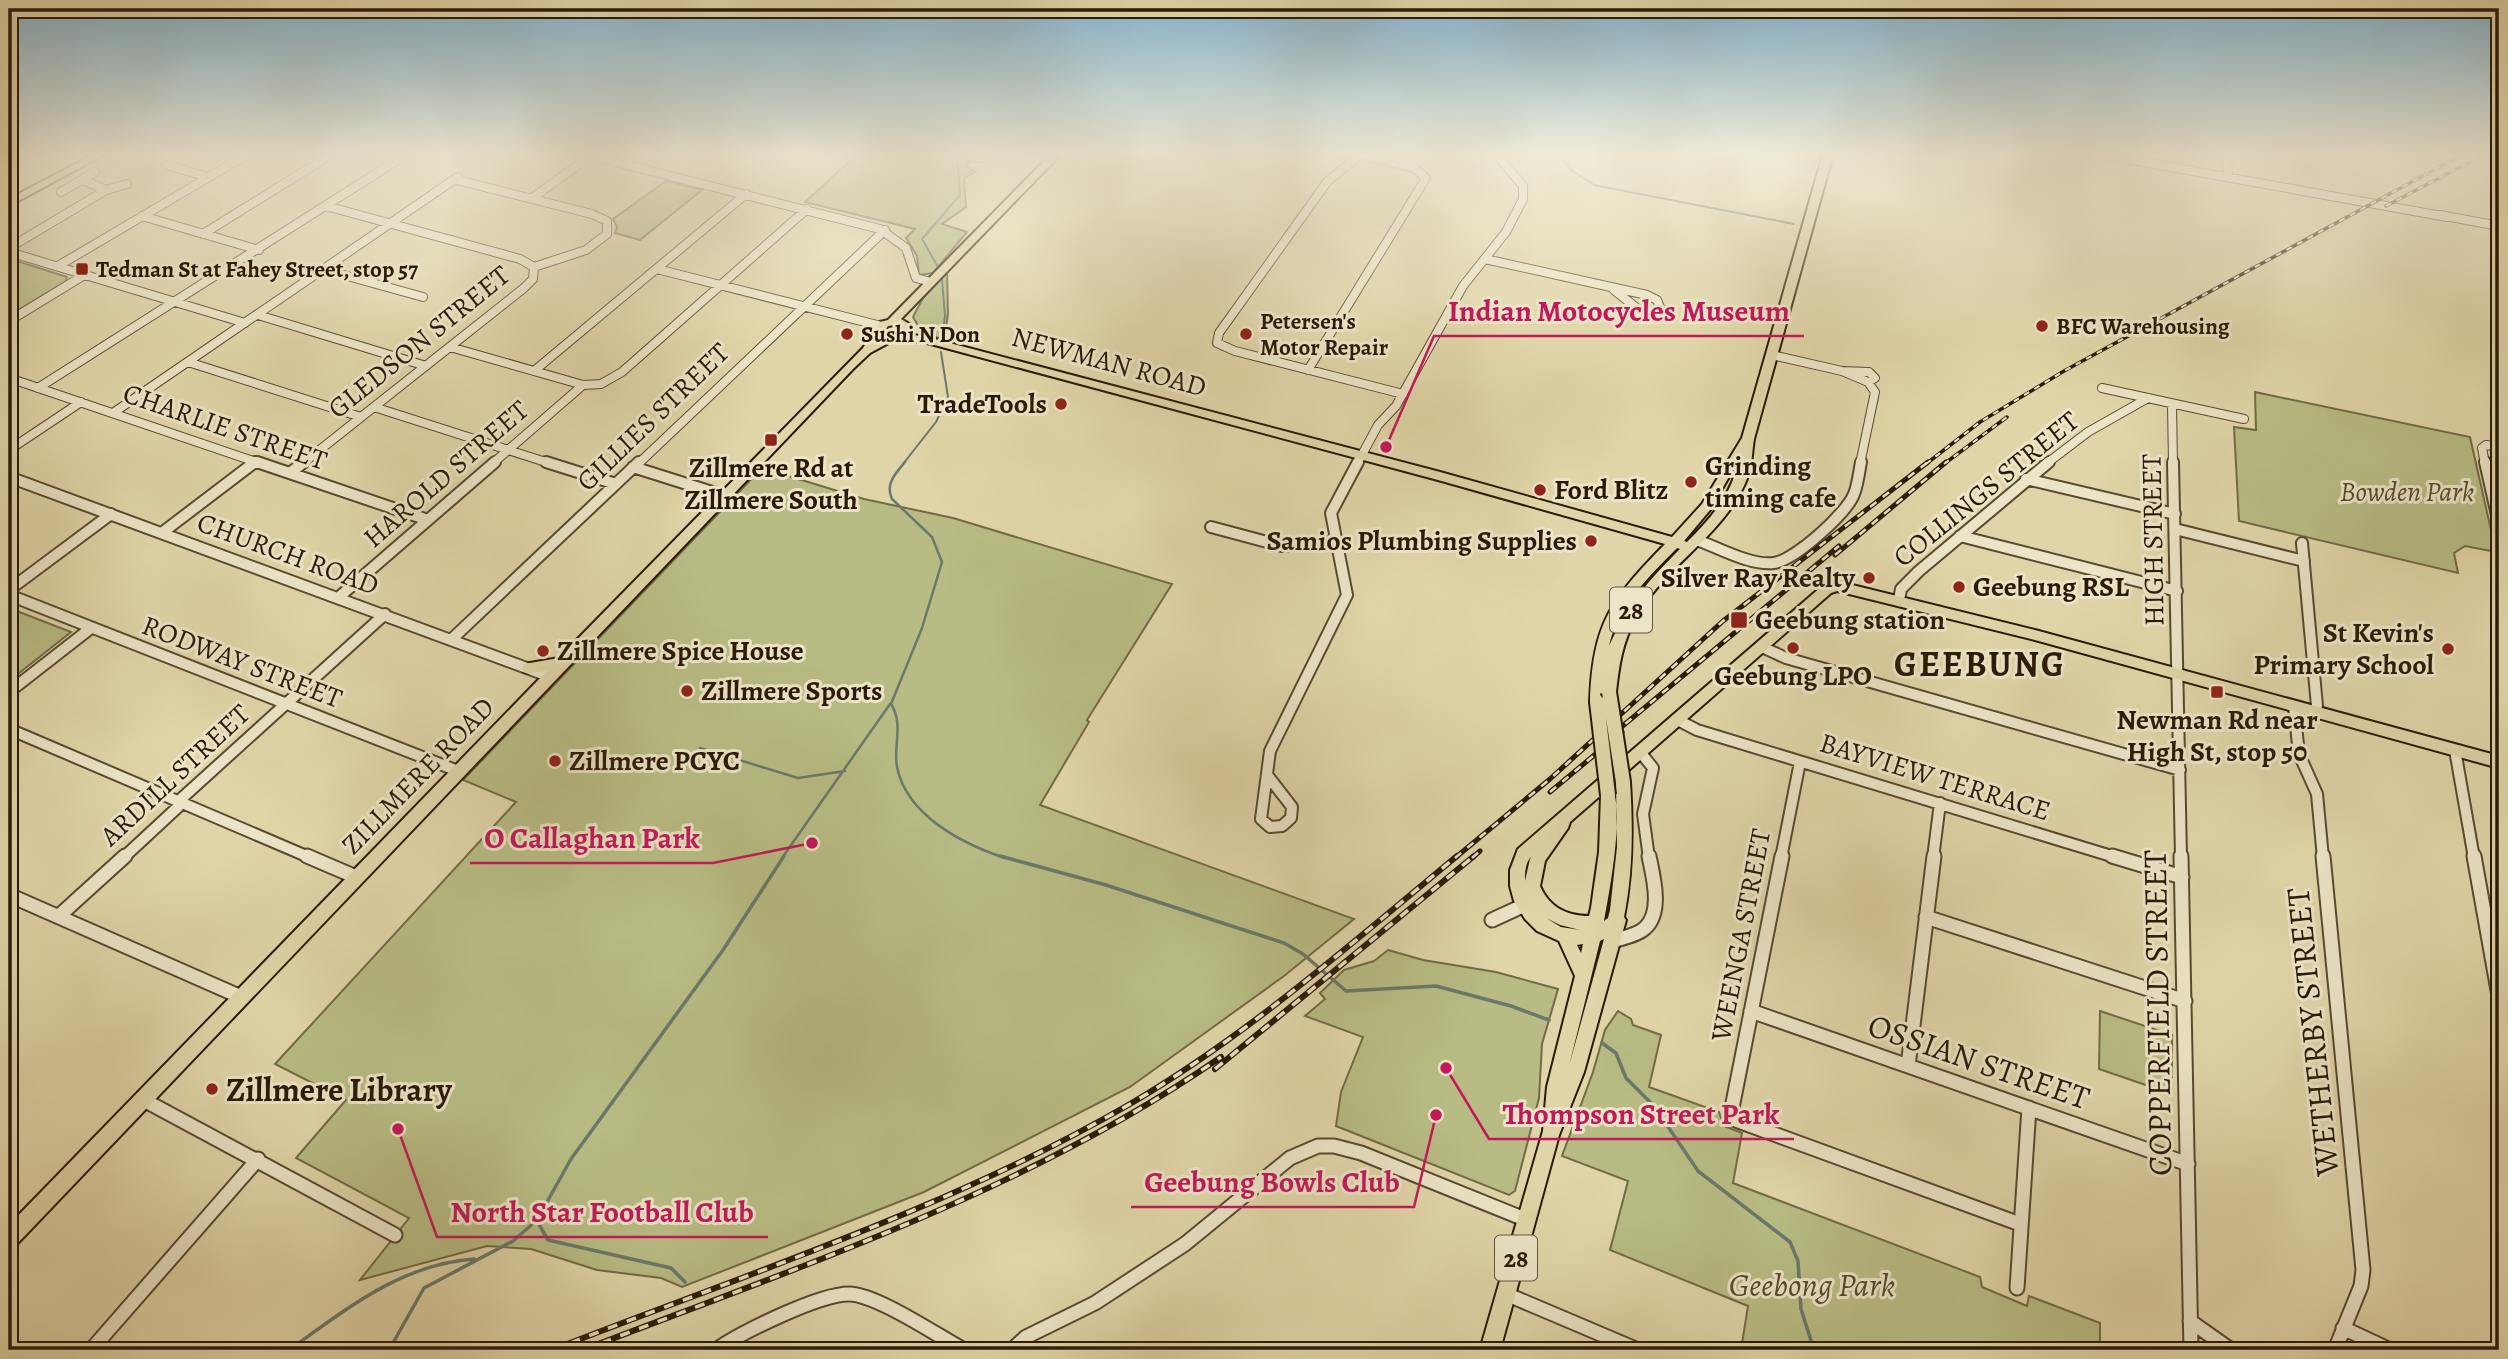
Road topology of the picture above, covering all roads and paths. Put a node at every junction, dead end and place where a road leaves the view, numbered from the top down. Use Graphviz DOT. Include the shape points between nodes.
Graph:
graph roads {
  1 [pos="62,217"];
  2 [pos="140,217"];
  3 [pos="147,217"];
  4 [pos="231,217"];
  5 [pos="309,217"];
  6 [pos="369,217"];
  7 [pos="398,217"];
  8 [pos="600,217"];
  9 [pos="718,217"];
  10 [pos="797,217"];
  11 [pos="838,217"];
  12 [pos="994,217"];
  13 [pos="1302,217"];
  14 [pos="1402,217"];
  15 [pos="1513,217"];
  16 [pos="1810,217"];
  17 [pos="2449,217"];
  18 [pos="390,223"];
  19 [pos="2499,226"];
  20 [pos="885,230"];
  21 [pos="204,234"];
  22 [pos="9,250"];
  23 [pos="259,250"];
  24 [pos="18,254"];
  25 [pos="1485,259"];
  26 [pos="9,260"];
  27 [pos="58,266"];
  28 [pos="534,267"];
  29 [pos="322,269"];
  30 [pos="657,269"];
  31 [pos="86,274"];
  32 [pos="720,285"];
  33 [pos="928,285"];
  34 [pos="1615,290"];
  35 [pos="423,297"];
  36 [pos="173,301"];
  37 [pos="802,307"];
  38 [pos="258,315"];
  39 [pos="9,321"];
  40 [pos="245,323"];
  41 [pos="894,330"];
  42 [pos="450,347"];
  43 [pos="1772,355"];
  44 [pos="188,362"];
  45 [pos="426,366"];
  46 [pos="1308,370"];
  47 [pos="534,371"];
  48 [pos="9,378"];
  49 [pos="583,385"];
  50 [pos="38,388"];
  51 [pos="2102,388"];
  52 [pos="1403,394"];
  53 [pos="2148,398"];
  54 [pos="81,402"];
  55 [pos="2172,404"];
  56 [pos="374,407"];
  57 [pos="113,413"];
  58 [pos="361,417"];
  59 [pos="2244,419"];
  60 [pos="1748,439"];
  61 [pos="2499,447"];
  62 [pos="9,450"];
  63 [pos="508,450"];
  64 [pos="1360,458"];
  65 [pos="256,461"];
  66 [pos="633,467"];
  67 [pos="290,473"];
  68 [pos="10,479"];
  69 [pos="2026,479"];
  70 [pos="615,484"];
  71 [pos="725,496"];
  72 [pos="2498,511"];
  73 [pos="111,514"];
  74 [pos="2175,514"];
  75 [pos="428,520"];
  76 [pos="2499,524"];
  77 [pos="1619,526"];
  78 [pos="1211,527"];
  79 [pos="2175,529"];
  80 [pos="163,533"];
  81 [pos="1646,535"];
  82 [pos="1960,536"];
  83 [pos="1676,539"];
  84 [pos="1335,542"];
  85 [pos="2302,543"];
  86 [pos="1693,544"];
  87 [pos="2304,561"];
  88 [pos="1648,566"];
  89 [pos="2176,591"];
  90 [pos="9,592"];
  91 [pos="339,597"];
  92 [pos="1899,600"];
  93 [pos="385,614"];
  94 [pos="91,628"];
  95 [pos="453,638"];
  96 [pos="1762,647"];
  97 [pos="564,663"];
  98 [pos="529,668"];
  99 [pos="2179,675"];
  100 [pos="551,677"];
  101 [pos="9,692"];
  102 [pos="1603,697"];
  103 [pos="286,704"];
  104 [pos="2294,707"];
  105 [pos="2315,713"];
  106 [pos="1676,719"];
  107 [pos="9,729"];
  108 [pos="2455,750"];
  109 [pos="1641,753"];
  110 [pos="1800,762"];
  111 [pos="2499,762"];
  112 [pos="2180,770"];
  113 [pos="458,771"];
  114 [pos="1268,776"];
  115 [pos="180,803"];
  116 [pos="1940,803"];
  117 [pos="356,877"];
  118 [pos="2182,877"];
  119 [pos="9,895"];
  120 [pos="1531,902"];
  121 [pos="60,915"];
  122 [pos="1926,917"];
  123 [pos="1492,920"];
  124 [pos="1618,920"];
  125 [pos="1594,930"];
  126 [pos="1564,935"];
  127 [pos="1614,941"];
  128 [pos="1583,976"];
  129 [pos="2499,996"];
  130 [pos="241,997"];
  131 [pos="2185,1001"];
  132 [pos="1751,1012"];
  133 [pos="1908,1066"];
  134 [pos="142,1099"];
  135 [pos="2029,1108"];
  136 [pos="1551,1133"];
  137 [pos="258,1159"];
  138 [pos="2188,1164"];
  139 [pos="1527,1220"];
  140 [pos="2020,1224"];
  141 [pos="396,1235"];
  142 [pos="9,1238"];
  143 [pos="2017,1287"];
  144 [pos="1506,1294"];
  145 [pos="2190,1321"];
  146 [pos="2343,1328"];
  147 [pos="719,1348"];
  148 [pos="91,1350"];
  149 [pos="964,1350"];
  150 [pos="1012,1350"];
  151 [pos="1490,1350"];
  152 [pos="1638,1350"];
  153 [pos="2191,1350"];
  154 [pos="2231,1350"];
  155 [pos="2335,1350"];
  156 [pos="2390,1350"];
  1 -- 22 [label="street"];
  2 -- 27 [label="street"];
  3 -- 21 [label="street"];
  4 -- 21 [label="street"];
  5 -- 23 [label="street"];
  6 -- 18 [label="street"];
  7 -- 18 [label="street"];
  8 -- 28 [label="street" via="609,228 591,248"];
  9 -- 30 [label="street"];
  10 -- 32 [label="street"];
  11 -- 20 [label="street"];
  12 -- 33 [label="main road"];
  13 -- 46 [label="street" via="1217,338 1223,348"];
  14 -- 46 [label="street"];
  15 -- 25 [label="street"];
  16 -- 43 [label="main road, 28"];
  17 -- 19 [label="street"];
  18 -- 28 [label="street" via="524,260"];
  18 -- 29 [label="street"];
  20 -- 33 [label="street" via="909,250 915,268 910,281"];
  20 -- 37 [label="street, GILLIES STREET"];
  21 -- 23 [label="street"];
  22 -- 24 [label="street"];
  23 -- 36 [label="street"];
  24 -- 26 [label="street"];
  24 -- 27 [label="street"];
  25 -- 34 [label="street"];
  25 -- 52 [label="street" via="1460,290"];
  27 -- 31 [label="street"];
  28 -- 42 [label="street, GLEDSON STREET" via="527,285"];
  29 -- 35 [label="street"];
  29 -- 38 [label="street"];
  30 -- 32 [label="street"];
  30 -- 47 [label="street"];
  31 -- 36 [label="street"];
  31 -- 39 [label="street"];
  32 -- 37 [label="street"];
  32 -- 49 [label="street" via="615,377"];
  33 -- 41 [label="main road"];
  34 -- 34 [label="street" via="1651,296 1660,307 1643,312"];
  36 -- 40 [label="street"];
  36 -- 50 [label="street"];
  37 -- 41 [label="street"];
  37 -- 66 [label="street, GILLIES STREET"];
  38 -- 40 [label="street"];
  38 -- 45 [label="street"];
  40 -- 44 [label="street"];
  41 -- 64 [label="main road, NEWMAN ROAD" via="1277,434 1307,448"];
  41 -- 71 [label="main road, ZILLMERE ROAD" via="866,351"];
  42 -- 45 [label="street, GLEDSON STREET"];
  42 -- 47 [label="street"];
  43 -- 60 [label="main road, 28"];
  43 -- 86 [label="street, NEWMAN ROAD" via="1842,371 1868,382 1875,396 1850,504 1793,554 1774,563"];
  44 -- 57 [label="street"];
  44 -- 58 [label="street"];
  45 -- 56 [label="street, GLEDSON STREET"];
  46 -- 52 [label="street"];
  47 -- 49 [label="street"];
  48 -- 50 [label="street, CHARLIE STREET"];
  49 -- 63 [label="street, HAROLD STREET"];
  50 -- 54 [label="street, CHARLIE STREET"];
  51 -- 53 [label="street"];
  52 -- 64 [label="street"];
  53 -- 55 [label="street"];
  53 -- 69 [label="street, COLLINGS STREET" via="2088,432"];
  54 -- 57 [label="street, CHARLIE STREET"];
  54 -- 62 [label="street"];
  55 -- 59 [label="street"];
  55 -- 74 [label="street, HIGH STREET"];
  56 -- 58 [label="street, GLEDSON STREET"];
  56 -- 63 [label="street"];
  57 -- 65 [label="street, CHARLIE STREET"];
  58 -- 67 [label="street, GLEDSON STREET"];
  60 -- 83 [label="main road, 28" via="1713,497"];
  60 -- 86 [label="main road, 28" via="1734,494"];
  61 -- 72 [label="street" via="2483,446"];
  63 -- 70 [label="street"];
  63 -- 75 [label="street, HAROLD STREET"];
  64 -- 77 [label="main road, NEWMAN ROAD" via="1421,478 1469,486"];
  64 -- 84 [label="street" via="1331,513"];
  65 -- 67 [label="street, CHARLIE STREET"];
  65 -- 80 [label="street"];
  66 -- 70 [label="street, GILLIES STREET"];
  66 -- 71 [label="street"];
  67 -- 75 [label="street, CHARLIE STREET"];
  68 -- 73 [label="street, CHURCH ROAD"];
  69 -- 74 [label="street"];
  69 -- 82 [label="street, COLLINGS STREET"];
  70 -- 95 [label="street, GILLIES STREET"];
  71 -- 97 [label="main road, ZILLMERE ROAD"];
  72 -- 76 [label="street"];
  73 -- 80 [label="street, CHURCH ROAD"];
  73 -- 90 [label="street"];
  74 -- 79 [label="street, HIGH STREET"];
  75 -- 91 [label="street, HAROLD STREET"];
  77 -- 81 [label="main road, NEWMAN ROAD"];
  77 -- 83 [label="main road, NEWMAN ROAD" via="1633,525"];
  78 -- 84 [label="street" via="1282,546"];
  79 -- 87 [label="street"];
  79 -- 89 [label="street, HIGH STREET"];
  80 -- 91 [label="street, CHURCH ROAD"];
  81 -- 83 [label="main road, NEWMAN ROAD"];
  81 -- 88 [label="main road"];
  82 -- 89 [label="street"];
  82 -- 92 [label="street, COLLINGS STREET" via="1904,585"];
  83 -- 86 [label="main road, NEWMAN ROAD"];
  83 -- 88 [label="main road, 28"];
  84 -- 114 [label="street" via="1348,582 1346,601 1270,751"];
  85 -- 87 [label="street"];
  86 -- 102 [label="main road, 28" via="1646,591 1622,624"];
  87 -- 105 [label="street"];
  88 -- 102 [label="main road, 28" via="1622,597 1609,622 1599,662"];
  89 -- 99 [label="street, HIGH STREET"];
  90 -- 94 [label="street, RODWAY STREET"];
  91 -- 93 [label="street, CHURCH ROAD"];
  92 -- 96 [label="main road" via="1836,586"];
  92 -- 99 [label="main road"];
  93 -- 95 [label="street, CHURCH ROAD"];
  93 -- 103 [label="street, ARDILL STREET"];
  94 -- 101 [label="street"];
  94 -- 103 [label="street, RODWAY STREET"];
  95 -- 98 [label="street, CHURCH ROAD"];
  96 -- 106 [label="main road"];
  96 -- 112 [label="street" via="1786,658"];
  97 -- 98 [label="main road"];
  97 -- 100 [label="main road, ZILLMERE ROAD"];
  98 -- 100 [label="street, CHURCH ROAD"];
  99 -- 104 [label="main road"];
  99 -- 112 [label="street, COPPERFIELD STREET"];
  100 -- 113 [label="main road, ZILLMERE ROAD"];
  102 -- 124 [label="main road, 28, bridge" via="1623,782 1626,856"];
  102 -- 125 [label="main road, 28, bridge" via="1607,861"];
  103 -- 113 [label="street, RODWAY STREET"];
  103 -- 115 [label="street, ARDILL STREET"];
  104 -- 105 [label="main road"];
  104 -- 146 [label="street, WETHERBY STREET" via="2299,754 2316,794 2363,1270"];
  105 -- 108 [label="main road"];
  106 -- 109 [label="main road"];
  106 -- 110 [label="street, BAYVIEW TERRACE" via="1697,730"];
  107 -- 115 [label="street"];
  108 -- 111 [label="main road"];
  108 -- 129 [label="street"];
  109 -- 120 [label="main road" via="1538,838 1520,860 1516,887"];
  109 -- 127 [label="street" via="1653,768 1643,826 1655,912 1644,930"];
  110 -- 116 [label="street, BAYVIEW TERRACE"];
  110 -- 132 [label="street, WEENGA STREET"];
  112 -- 118 [label="street, COPPERFIELD STREET"];
  113 -- 117 [label="main road, ZILLMERE ROAD"];
  115 -- 117 [label="street"];
  115 -- 121 [label="street, ARDILL STREET"];
  116 -- 118 [label="street, BAYVIEW TERRACE"];
  116 -- 122 [label="street"];
  117 -- 130 [label="main road, ZILLMERE ROAD"];
  118 -- 131 [label="street, COPPERFIELD STREET"];
  119 -- 121 [label="street"];
  120 -- 123 [label="street"];
  120 -- 125 [label="main road"];
  120 -- 126 [label="main road" via="1539,922"];
  121 -- 130 [label="street"];
  122 -- 131 [label="street"];
  122 -- 133 [label="street"];
  124 -- 125 [label="main road"];
  124 -- 127 [label="main road, 28"];
  125 -- 126 [label="main road"];
  125 -- 128 [label="main road, 28"];
  126 -- 128 [label="main road"];
  127 -- 136 [label="main road, 28" via="1577,1068"];
  128 -- 136 [label="main road, 28" via="1557,1083"];
  130 -- 134 [label="main road, ZILLMERE ROAD"];
  131 -- 138 [label="street, COPPERFIELD STREET"];
  132 -- 133 [label="street, OSSIAN STREET"];
  132 -- 140 [label="street, WEENGA STREET" via="1730,1118"];
  133 -- 135 [label="street, OSSIAN STREET"];
  134 -- 137 [label="street"];
  134 -- 142 [label="main road, ZILLMERE ROAD"];
  135 -- 138 [label="street, OSSIAN STREET"];
  135 -- 140 [label="street"];
  136 -- 139 [label="main road, 28"];
  137 -- 141 [label="street"];
  137 -- 148 [label="street"];
  138 -- 145 [label="street, COPPERFIELD STREET"];
  139 -- 144 [label="main road, 28"];
  139 -- 150 [label="street" via="1361,1153 1318,1146 1290,1158 1185,1244 1095,1303 1026,1337"];
  140 -- 143 [label="street"];
  144 -- 151 [label="main road, 28"];
  144 -- 152 [label="street"];
  145 -- 153 [label="street, COPPERFIELD STREET"];
  145 -- 154 [label="street"];
  146 -- 155 [label="street, WETHERBY STREET"];
  146 -- 156 [label="street"];
  147 -- 149 [label="street" via="761,1324 849,1294 872,1300"];
}
